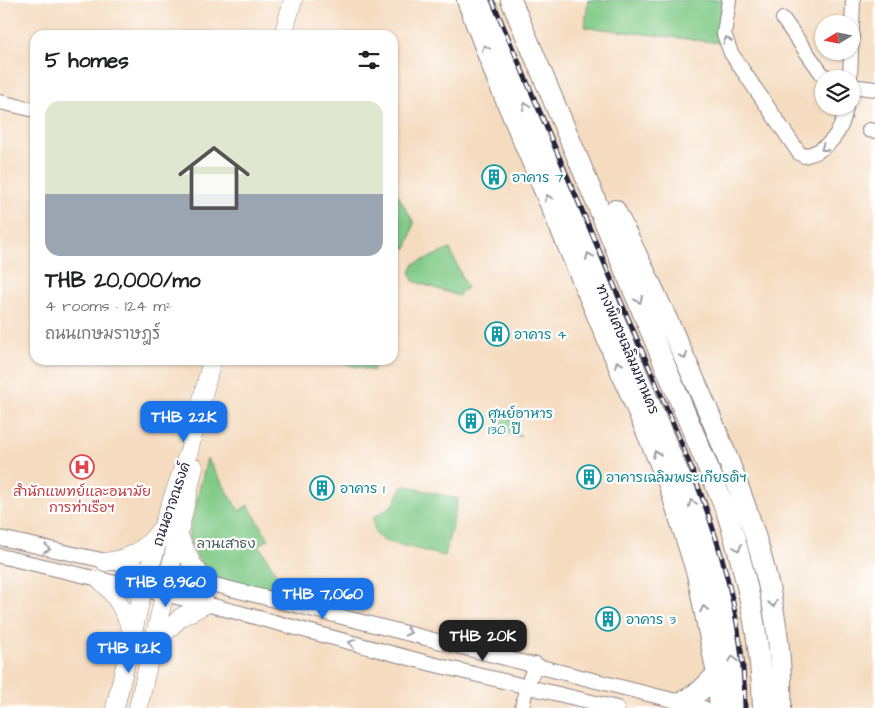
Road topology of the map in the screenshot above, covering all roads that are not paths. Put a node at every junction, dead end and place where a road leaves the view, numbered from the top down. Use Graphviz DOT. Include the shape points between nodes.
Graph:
graph roads {
  1 [pos="293,0"];
  2 [pos="300,0"];
  3 [pos="467,0"];
  4 [pos="481,0"];
  5 [pos="512,0"];
  6 [pos="729,0"];
  7 [pos="853,0"];
  8 [pos="783,19"];
  9 [pos="284,30"];
  10 [pos="293,30"];
  11 [pos="819,70"];
  12 [pos="850,70"];
  13 [pos="860,87"];
  14 [pos="875,88"];
  15 [pos="553,94"];
  16 [pos="0,102"];
  17 [pos="30,109"];
  18 [pos="844,115"];
  19 [pos="211,365"];
  20 [pos="219,365"];
  21 [pos="163,525"];
  22 [pos="178,534"];
  23 [pos="0,538"];
  24 [pos="0,556"];
  25 [pos="105,562"];
  26 [pos="149,571"];
  27 [pos="169,575"];
  28 [pos="100,580"];
  29 [pos="207,583"];
  30 [pos="143,590"];
  31 [pos="165,594"];
  32 [pos="206,604"];
  33 [pos="133,634"];
  34 [pos="152,647"];
  35 [pos="536,664"];
  36 [pos="717,674"];
  37 [pos="782,685"];
  38 [pos="526,688"];
  39 [pos="682,702"];
  40 [pos="115,708"];
  41 [pos="138,708"];
  42 [pos="522,708"];
  43 [pos="617,708"];
  44 [pos="704,708"];
  45 [pos="720,708"];
  46 [pos="734,708"];
  47 [pos="763,708"];
  48 [pos="780,708"];
  49 [pos="795,708"];
  1 -- 9 [label="main road"];
  2 -- 10 [label="main road"];
  36 -- 3 [label="highway, one-way" via="697,574 668,485 497,79"];
  46 -- 4 [label="highway, ทางพิเศษเฉลิมมหานคร, one-way" via="732,648 724,605 703,532"];
  5 -- 15 [label="highway, ทางพิเศษเฉลิมมหานคร"];
  18 -- 6 [label="street, one-way" via="831,142 824,149 804,156 799,153 731,53 724,34"];
  7 -- 12 [label="street"];
  8 -- 11 [label="street"];
  13 -- 14 [label="street"];
  15 -- 37 [label="highway, one-way" via="587,153 720,438 746,506 769,584 778,631"];
  15 -- 47 [label="highway, ทางพิเศษเฉลิมมหานคร, one-way" via="726,510 752,604 760,647"];
  16 -- 17 [label="street"];
  19 -- 21 [label="main road, ถนนอาจณรงค์" via="189,451"];
  20 -- 22 [label="main road, ถนนอาจณรงค์"];
  21 -- 25 [label="main road" via="139,551 123,559"];
  21 -- 26 [label="main road, ถนนอาจณรงค์"];
  22 -- 27 [label="main road, ถนนอาจณรงค์"];
  22 -- 29 [label="main road" via="192,564"];
  23 -- 25 [label="street, one-way"];
  24 -- 28 [label="street"];
  25 -- 26 [label="street"];
  26 -- 27 [label="street"];
  26 -- 30 [label="main road, ถนนอาจณรงค์"];
  27 -- 29 [label="street"];
  27 -- 31 [label="main road, ถนนอาจณรงค์"];
  28 -- 30 [label="street"];
  28 -- 33 [label="main road" via="114,593"];
  29 -- 35 [label="street, one-way"];
  30 -- 31 [label="street"];
  30 -- 33 [label="main road, ถนนอาจณรงค์"];
  31 -- 32 [label="street"];
  31 -- 34 [label="main road, ถนนอาจณรงค์"];
  32 -- 34 [label="main road" via="173,623"];
  38 -- 32 [label="street, one-way"];
  33 -- 40 [label="main road, ถนนอาจณรงค์"];
  34 -- 41 [label="main road, ถนนอาจณรงค์"];
  35 -- 38 [label="street"];
  35 -- 39 [label="street"];
  36 -- 39 [label="highway" via="700,691"];
  36 -- 45 [label="highway"];
  37 -- 48 [label="highway"];
  37 -- 49 [label="highway"];
  38 -- 42 [label="street"];
  38 -- 43 [label="street"];
  39 -- 44 [label="street"];
}
